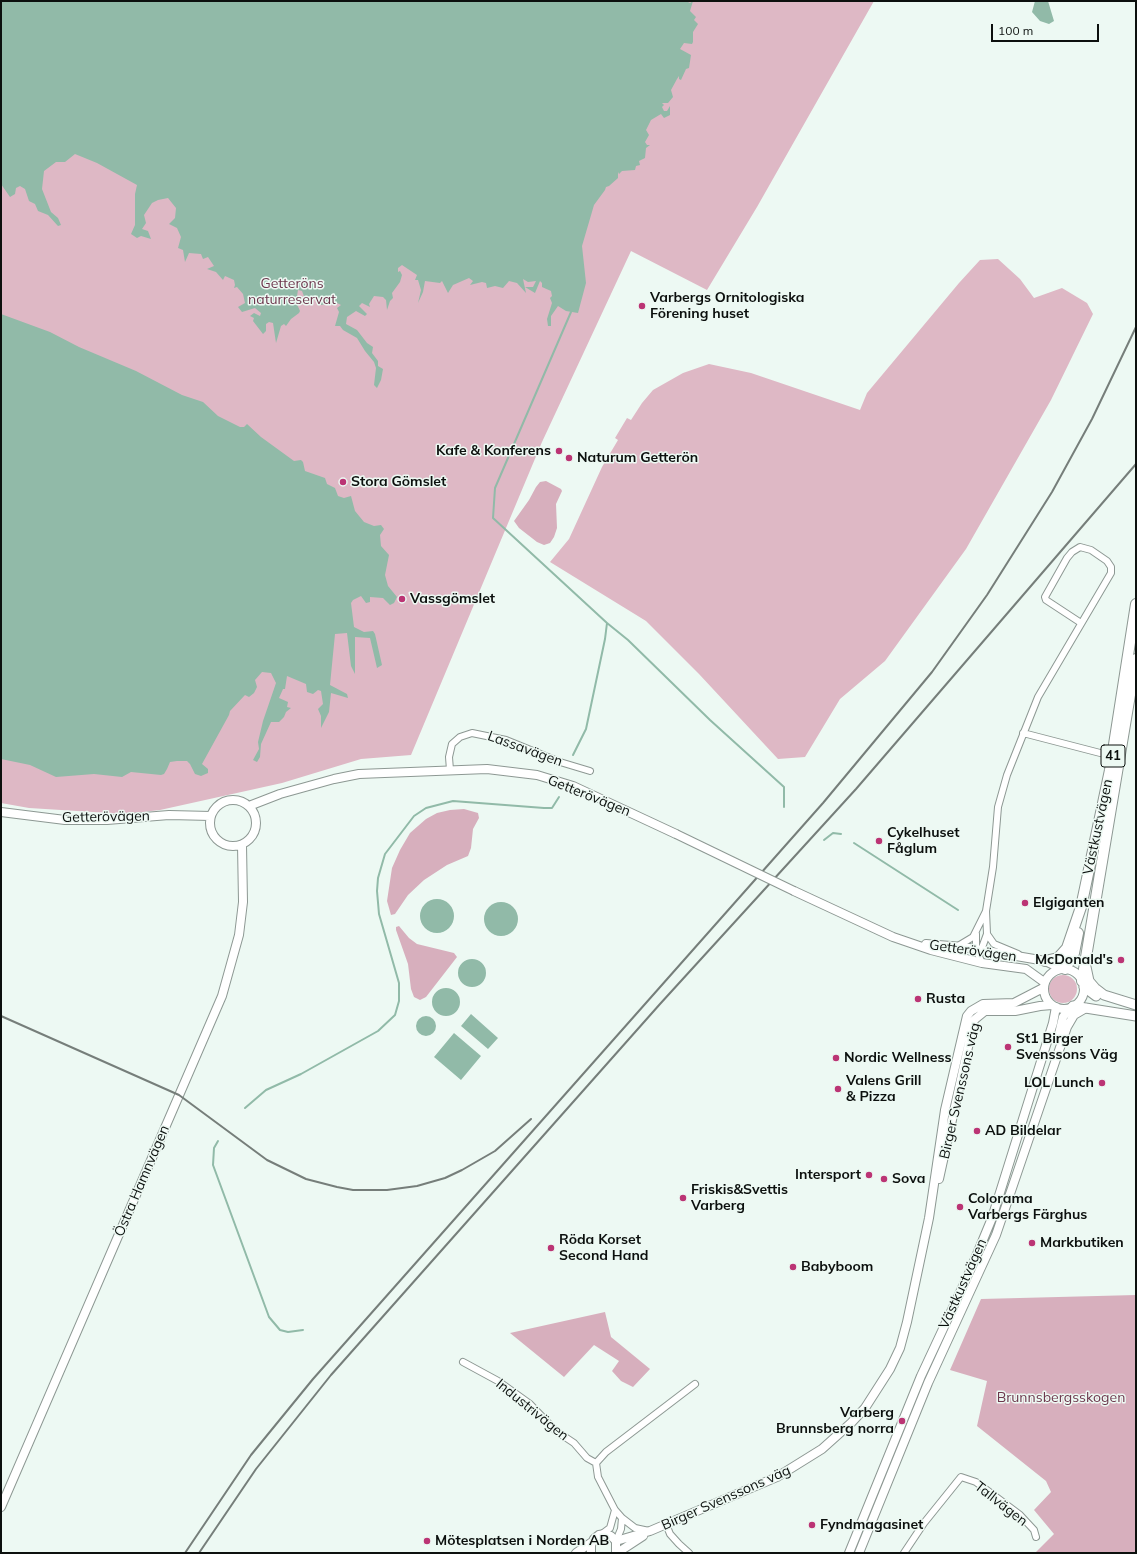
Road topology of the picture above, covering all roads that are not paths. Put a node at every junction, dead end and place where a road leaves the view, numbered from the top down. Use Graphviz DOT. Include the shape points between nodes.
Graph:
graph roads {
  1 [pos="1136,604"];
  2 [pos="1082,623"];
  3 [pos="1136,659"];
  4 [pos="1023,733"];
  5 [pos="1104,754"];
  6 [pos="450,770"];
  7 [pos="590,771"];
  8 [pos="249,806"];
  9 [pos="1,812"];
  10 [pos="211,816"];
  11 [pos="242,845"];
  12 [pos="1081,907"];
  13 [pos="986,911"];
  14 [pos="976,932"];
  15 [pos="987,934"];
  16 [pos="907,942"];
  17 [pos="955,947"];
  18 [pos="978,956"];
  19 [pos="1085,958"];
  20 [pos="1034,959"];
  21 [pos="1045,961"];
  22 [pos="1063,969"];
  23 [pos="1083,984"];
  24 [pos="1044,985"];
  25 [pos="1136,1005"];
  26 [pos="1054,1006"];
  27 [pos="1071,1007"];
  28 [pos="1086,1008"];
  29 [pos="1136,1016"];
  30 [pos="1050,1074"];
  31 [pos="929,1218"];
  32 [pos="463,1362"];
  33 [pos="695,1384"];
  34 [pos="596,1463"];
  35 [pos="1,1507"];
  36 [pos="615,1510"];
  37 [pos="622,1518"];
  38 [pos="666,1524"];
  39 [pos="650,1531"];
  40 [pos="602,1534"];
  41 [pos="1036,1537"];
  42 [pos="616,1541"];
  43 [pos="592,1542"];
  44 [pos="576,1553"];
  45 [pos="591,1553"];
  46 [pos="617,1553"];
  47 [pos="690,1553"];
  48 [pos="849,1553"];
  49 [pos="859,1553"];
  50 [pos="904,1553"];
  1 -- 12 [label="main road, Västkustvägen / 41" via="1110,770"];
  2 -- 2 [label="street" via="1112,570 1107,561 1080,547 1067,558 1045,597"];
  2 -- 4 [label="street" via="1044,684"];
  3 -- 19 [label="main road, Västkustvägen / 41"];
  4 -- 5 [label="street"];
  4 -- 13 [label="street" via="998,807"];
  6 -- 7 [label="street, Lassavägen" via="450,748 456,740 465,734 481,734 506,740"];
  6 -- 8 [label="street, Getterövägen" via="359,774 280,794"];
  6 -- 16 [label="street, Getterövägen, bridge" via="502,770 556,780 593,794 870,928"];
  8 -- 10 [label="street" via="240,801 225,801 216,807"];
  8 -- 11 [label="street" via="256,820 256,830"];
  9 -- 10 [label="street, Getterövägen" via="65,820 107,820 169,815"];
  10 -- 11 [label="street" via="210,826 217,840 231,846"];
  11 -- 35 [label="street, Östra Hamnvägen" via="243,902 239,934 222,996"];
  12 -- 21 [label="main road, Västkustvägen / 41" via="1065,951 1058,958"];
  12 -- 22 [label="main road, Västkustvägen / 41" via="1076,947"];
  13 -- 14 [label="street"];
  13 -- 15 [label="street"];
  14 -- 17 [label="street" via="966,943"];
  14 -- 18 [label="street"];
  15 -- 18 [label="street"];
  15 -- 20 [label="street" via="994,944"];
  16 -- 17 [label="street, Getterövägen"];
  16 -- 18 [label="street, Getterövägen" via="930,950"];
  17 -- 18 [label="street, Getterövägen"];
  18 -- 20 [label="street, Getterövägen"];
  18 -- 24 [label="street, Getterövägen" via="1026,969"];
  19 -- 23 [label="main road, 41"];
  19 -- 25 [label="main road" via="1087,976 1094,988 1104,995"];
  20 -- 21 [label="street, Getterövägen"];
  21 -- 22 [label="street, Getterövägen"];
  22 -- 23 [label="street" via="1074,972"];
  22 -- 24 [label="street, 41" via="1053,972"];
  23 -- 25 [label="main road" via="1103,999"];
  23 -- 27 [label="street, 41" via="1080,1000"];
  24 -- 26 [label="street" via="1046,998"];
  24 -- 31 [label="street, Birger Svenssons väg" via="1014,1004 983,1004 967,1016 945,1110"];
  26 -- 27 [label="street"];
  26 -- 31 [label="street, Birger Svenssons väg" via="1015,1011 985,1011 974,1020 943,1166"];
  26 -- 48 [label="street, Västkustvägen" via="1053,1023 992,1218 921,1376"];
  27 -- 28 [label="main road"];
  27 -- 30 [label="street, Västkustvägen" via="1063,1017"];
  28 -- 29 [label="main road"];
  28 -- 30 [label="street, Västkustvägen" via="1071,1019"];
  30 -- 49 [label="street, Västkustvägen" via="996,1235 928,1383"];
  31 -- 38 [label="street, Birger Svenssons väg" via="900,1348 865,1408 822,1449 789,1470 763,1484"];
  32 -- 34 [label="street, Industrivägen" via="498,1381 530,1404 556,1431"];
  33 -- 34 [label="street" via="606,1452"];
  34 -- 36 [label="street" via="598,1477"];
  36 -- 37 [label="street"];
  36 -- 40 [label="street" via="610,1528"];
  37 -- 39 [label="street" via="635,1528"];
  37 -- 42 [label="street"];
  38 -- 39 [label="street, Birger Svenssons väg"];
  38 -- 47 [label="street" via="670,1534"];
  39 -- 42 [label="street, Birger Svenssons väg"];
  39 -- 46 [label="street, Birger Svenssons väg"];
  40 -- 42 [label="street" via="612,1536"];
  40 -- 43 [label="street"];
  41 -- 50 [label="street, Tallvägen" via="1034,1530 1020,1515 976,1482 961,1477"];
  42 -- 46 [label="street, Birger Svenssons väg"];
  43 -- 44 [label="street"];
  43 -- 45 [label="street"];
}
